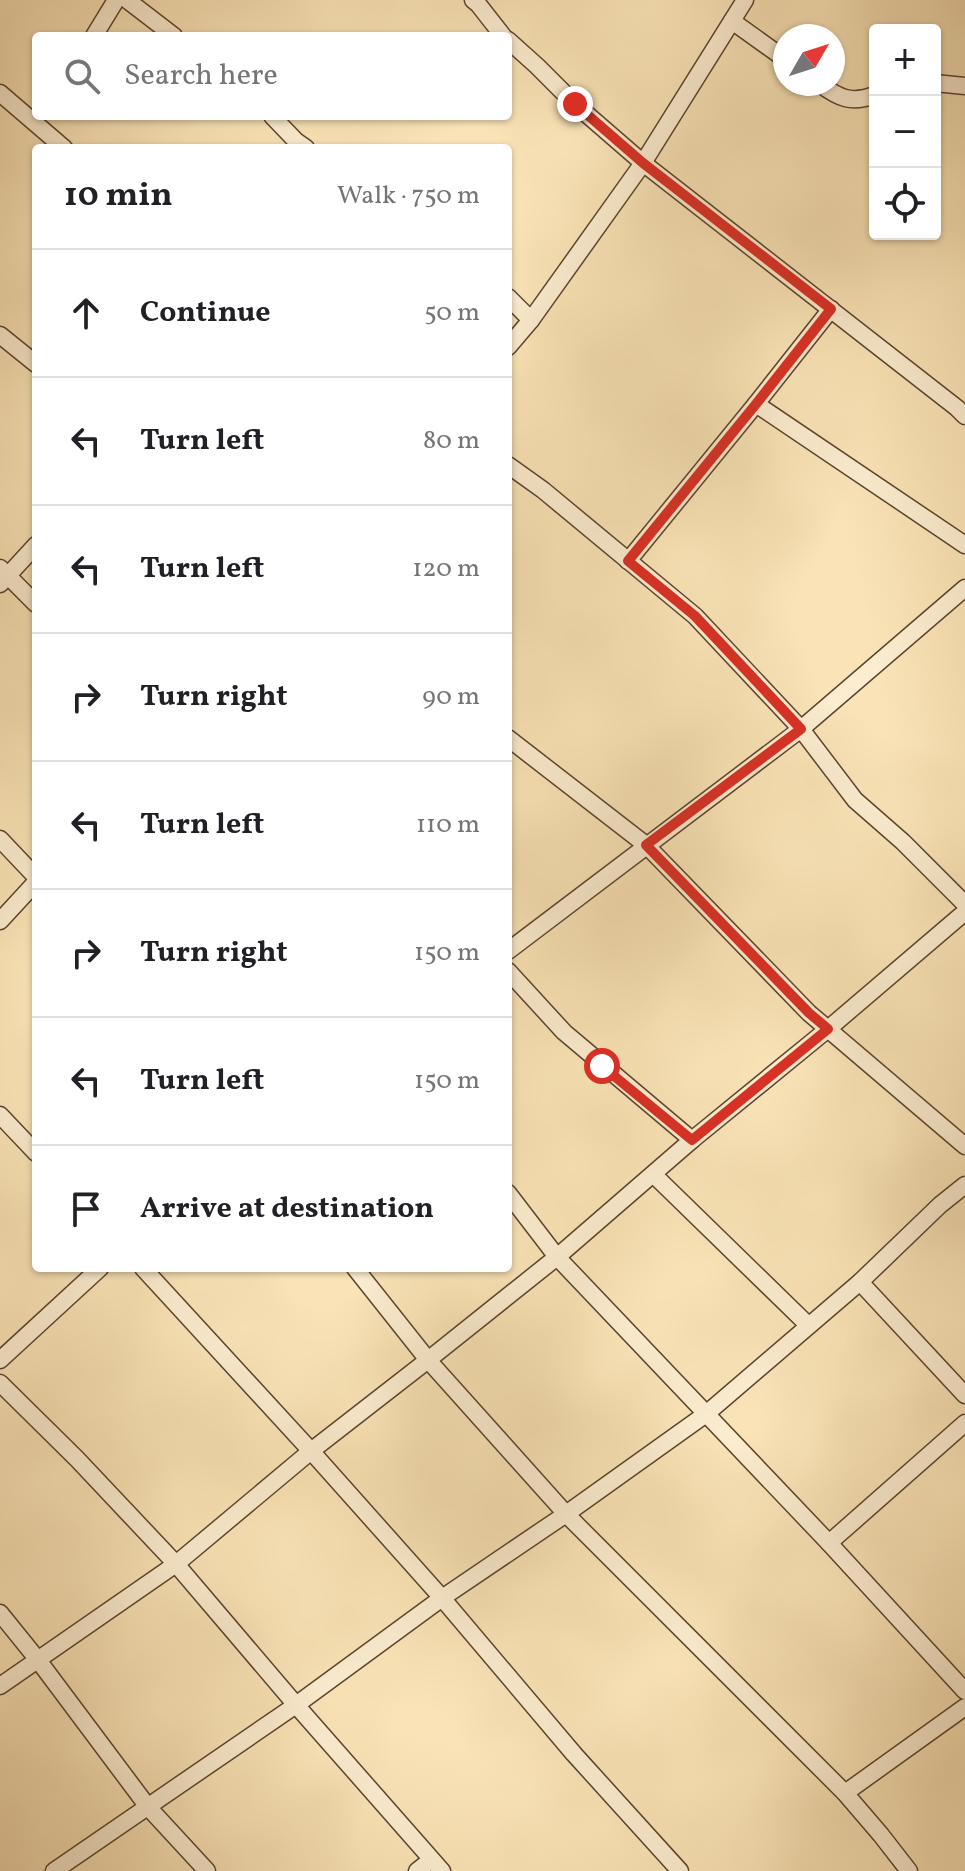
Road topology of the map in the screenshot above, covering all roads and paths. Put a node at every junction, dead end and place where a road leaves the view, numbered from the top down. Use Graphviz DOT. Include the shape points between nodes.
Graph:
graph roads {
  1 [pos="116,0"];
  2 [pos="127,0"];
  3 [pos="473,0"];
  4 [pos="745,0"];
  5 [pos="732,21"];
  6 [pos="96,32"];
  7 [pos="169,32"];
  8 [pos="500,32"];
  9 [pos="512,44"];
  10 [pos="773,50"];
  11 [pos="941,84"];
  12 [pos="965,86"];
  13 [pos="0,93"];
  14 [pos="836,96"];
  15 [pos="872,96"];
  16 [pos="276,120"];
  17 [pos="59,144"];
  18 [pos="300,144"];
  19 [pos="643,163"];
  20 [pos="512,301"];
  21 [pos="831,309"];
  22 [pos="531,320"];
  23 [pos="0,335"];
  24 [pos="512,342"];
  25 [pos="32,361"];
  26 [pos="756,404"];
  27 [pos="965,416"];
  28 [pos="512,468"];
  29 [pos="965,545"];
  30 [pos="32,549"];
  31 [pos="628,561"];
  32 [pos="3,576"];
  33 [pos="965,588"];
  34 [pos="32,601"];
  35 [pos="801,729"];
  36 [pos="512,741"];
  37 [pos="0,839"];
  38 [pos="646,845"];
  39 [pos="32,875"];
  40 [pos="32,884"];
  41 [pos="965,904"];
  42 [pos="965,912"];
  43 [pos="0,921"];
  44 [pos="512,948"];
  45 [pos="512,975"];
  46 [pos="828,1029"];
  47 [pos="0,1115"];
  48 [pos="692,1140"];
  49 [pos="965,1146"];
  50 [pos="32,1149"];
  51 [pos="654,1175"];
  52 [pos="965,1185"];
  53 [pos="512,1198"];
  54 [pos="557,1257"];
  55 [pos="96,1272"];
  56 [pos="147,1272"];
  57 [pos="358,1272"];
  58 [pos="860,1282"];
  59 [pos="808,1325"];
  60 [pos="0,1360"];
  61 [pos="428,1360"];
  62 [pos="0,1383"];
  63 [pos="965,1395"];
  64 [pos="706,1414"];
  65 [pos="965,1423"];
  66 [pos="311,1451"];
  67 [pos="566,1514"];
  68 [pos="829,1543"];
  69 [pos="176,1564"];
  70 [pos="442,1598"];
  71 [pos="0,1613"];
  72 [pos="38,1660"];
  73 [pos="0,1686"];
  74 [pos="965,1691"];
  75 [pos="296,1705"];
  76 [pos="965,1707"];
  77 [pos="845,1793"];
  78 [pos="148,1807"];
  79 [pos="437,1865"];
  80 [pos="54,1871"];
  81 [pos="207,1871"];
  82 [pos="417,1871"];
  83 [pos="680,1871"];
  84 [pos="909,1871"];
  1 -- 6 [label="street"];
  2 -- 7 [label="street"];
  3 -- 8 [label="street"];
  4 -- 5 [label="street"];
  5 -- 10 [label="street"];
  5 -- 19 [label="street"];
  9 -- 19 [label="street"];
  11 -- 12 [label="street"];
  13 -- 17 [label="street"];
  14 -- 15 [label="street"];
  16 -- 18 [label="street"];
  19 -- 21 [label="street"];
  19 -- 22 [label="street"];
  20 -- 22 [label="street"];
  21 -- 26 [label="street"];
  21 -- 27 [label="street"];
  22 -- 24 [label="street"];
  23 -- 25 [label="street"];
  26 -- 29 [label="street"];
  26 -- 31 [label="street"];
  28 -- 31 [label="street"];
  30 -- 32 [label="street"];
  31 -- 35 [label="street" via="695,616"];
  32 -- 34 [label="street"];
  33 -- 35 [label="street"];
  35 -- 38 [label="street"];
  35 -- 41 [label="street" via="855,800"];
  36 -- 38 [label="street"];
  37 -- 39 [label="street"];
  38 -- 44 [label="street"];
  38 -- 46 [label="street"];
  40 -- 43 [label="street"];
  42 -- 46 [label="street"];
  45 -- 48 [label="street" via="564,1032"];
  46 -- 48 [label="street"];
  46 -- 49 [label="street"];
  47 -- 50 [label="street"];
  48 -- 51 [label="street"];
  51 -- 54 [label="street"];
  51 -- 59 [label="street"];
  52 -- 58 [label="street"];
  53 -- 54 [label="street"];
  54 -- 61 [label="street"];
  54 -- 64 [label="street"];
  55 -- 60 [label="street"];
  56 -- 66 [label="street"];
  57 -- 61 [label="street"];
  58 -- 59 [label="street"];
  58 -- 63 [label="street"];
  59 -- 64 [label="street"];
  61 -- 66 [label="street"];
  61 -- 67 [label="street"];
  62 -- 69 [label="street"];
  64 -- 67 [label="street"];
  64 -- 68 [label="street"];
  65 -- 68 [label="street"];
  66 -- 69 [label="street"];
  66 -- 70 [label="street"];
  67 -- 70 [label="street"];
  67 -- 77 [label="street"];
  68 -- 74 [label="street"];
  69 -- 72 [label="street"];
  69 -- 75 [label="street"];
  70 -- 75 [label="street"];
  70 -- 83 [label="street"];
  71 -- 72 [label="street"];
  72 -- 73 [label="street"];
  72 -- 78 [label="street"];
  75 -- 78 [label="street"];
  75 -- 79 [label="street"];
  76 -- 77 [label="street"];
  77 -- 84 [label="street"];
  78 -- 80 [label="street"];
  78 -- 81 [label="street"];
  79 -- 82 [label="street"];
}
